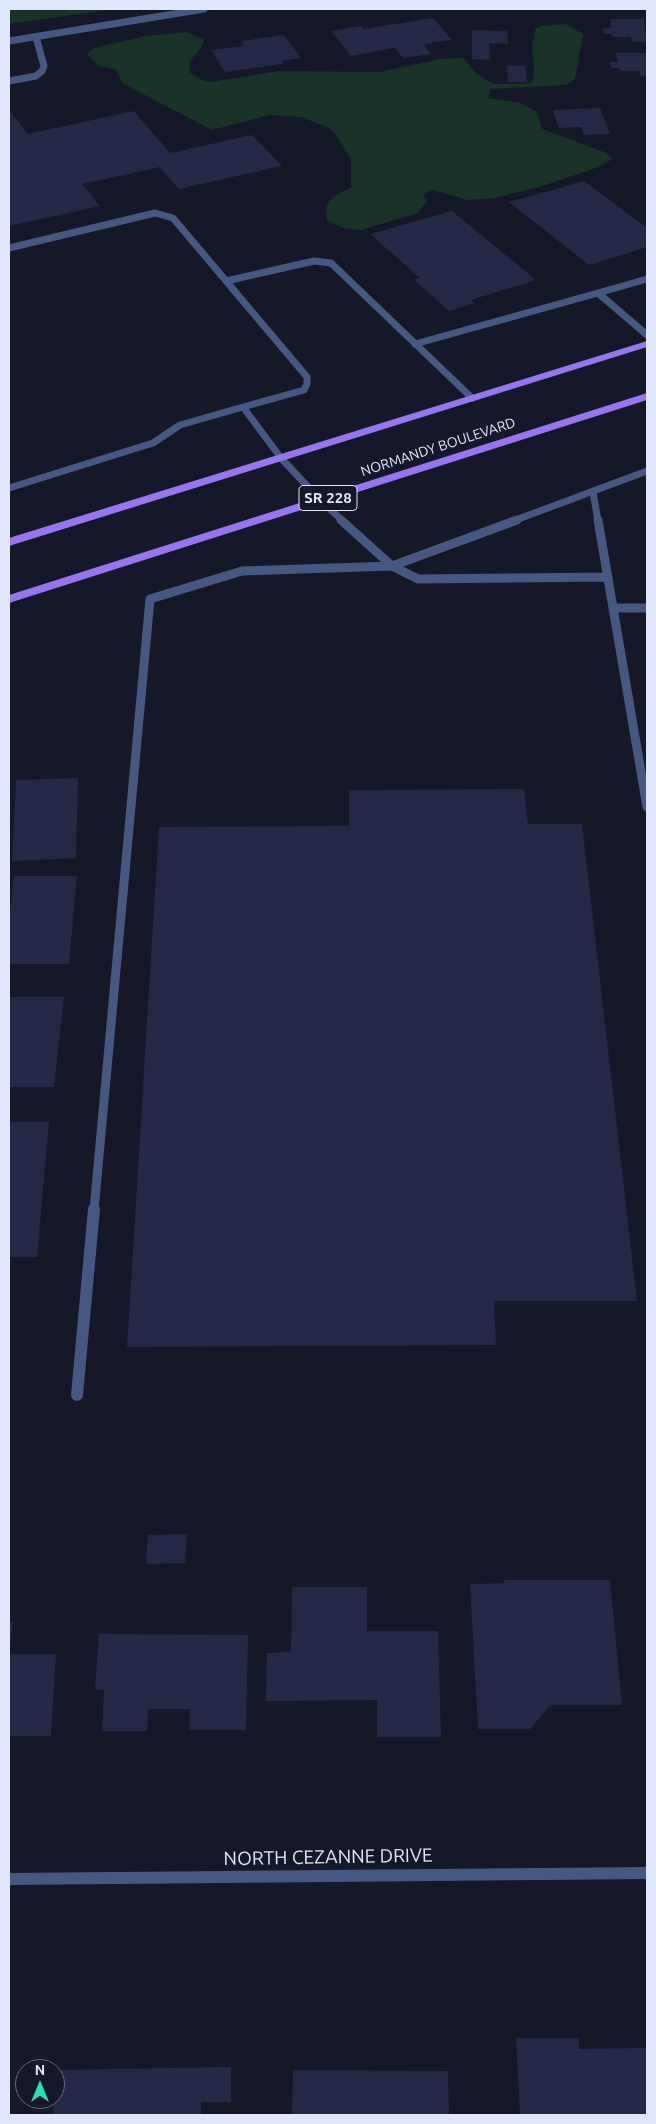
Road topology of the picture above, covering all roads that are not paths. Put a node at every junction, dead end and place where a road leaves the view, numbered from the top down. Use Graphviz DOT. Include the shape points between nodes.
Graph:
graph roads {
  1 [pos="204,9"];
  2 [pos="36,37"];
  3 [pos="9,41"];
  4 [pos="9,81"];
  5 [pos="9,248"];
  6 [pos="647,279"];
  7 [pos="226,281"];
  8 [pos="598,293"];
  9 [pos="647,335"];
  10 [pos="415,344"];
  11 [pos="647,344"];
  12 [pos="647,396"];
  13 [pos="472,398"];
  14 [pos="243,407"];
  15 [pos="281,458"];
  16 [pos="647,472"];
  17 [pos="9,488"];
  18 [pos="593,492"];
  19 [pos="320,500"];
  20 [pos="9,542"];
  21 [pos="392,566"];
  22 [pos="608,577"];
  23 [pos="9,598"];
  24 [pos="613,608"];
  25 [pos="647,608"];
  26 [pos="647,806"];
  27 [pos="76,1395"];
  28 [pos="647,1873"];
  29 [pos="9,1879"];
  1 -- 2 [label="street"];
  2 -- 3 [label="street"];
  2 -- 4 [label="street" via="44,66 42,71 36,76"];
  5 -- 7 [label="street" via="155,213 173,218"];
  6 -- 8 [label="street"];
  7 -- 10 [label="street" via="314,261 331,263"];
  7 -- 14 [label="street" via="307,377 304,390"];
  8 -- 9 [label="street"];
  8 -- 10 [label="street"];
  10 -- 13 [label="street"];
  11 -- 13 [label="main road"];
  12 -- 19 [label="main road, NORMANDY BOULEVARD / SR 228"];
  13 -- 15 [label="main road"];
  14 -- 15 [label="street"];
  14 -- 17 [label="street" via="180,425 153,443"];
  15 -- 19 [label="street"];
  15 -- 20 [label="main road"];
  16 -- 18 [label="street"];
  18 -- 21 [label="street"];
  18 -- 22 [label="street"];
  19 -- 21 [label="street"];
  19 -- 23 [label="main road, NORMANDY BOULEVARD / SR 228"];
  21 -- 22 [label="street" via="418,579"];
  21 -- 27 [label="street" via="242,571 150,599"];
  22 -- 24 [label="street"];
  24 -- 25 [label="street"];
  24 -- 26 [label="street"];
  28 -- 29 [label="street, NORTH CEZANNE DRIVE"];
}
